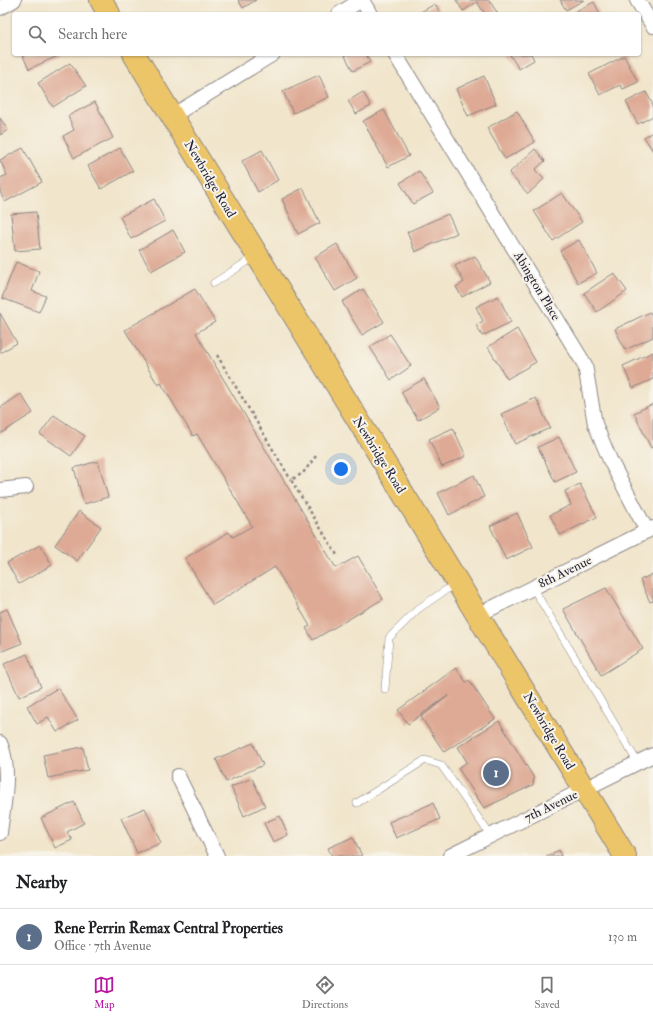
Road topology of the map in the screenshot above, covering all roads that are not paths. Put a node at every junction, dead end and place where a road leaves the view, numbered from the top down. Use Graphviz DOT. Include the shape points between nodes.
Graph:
graph roads {
  1 [pos="14,0"];
  2 [pos="101,0"];
  3 [pos="362,0"];
  4 [pos="637,0"];
  5 [pos="0,8"];
  6 [pos="108,12"];
  7 [pos="342,12"];
  8 [pos="369,12"];
  9 [pos="653,26"];
  10 [pos="135,56"];
  11 [pos="270,56"];
  12 [pos="396,56"];
  13 [pos="172,116"];
  14 [pos="257,255"];
  15 [pos="214,283"];
  16 [pos="26,487"];
  17 [pos="0,490"];
  18 [pos="650,530"];
  19 [pos="458,582"];
  20 [pos="533,588"];
  21 [pos="478,615"];
  22 [pos="385,689"];
  23 [pos="0,744"];
  24 [pos="653,755"];
  25 [pos="638,763"];
  26 [pos="178,776"];
  27 [pos="584,790"];
  28 [pos="357,803"];
  29 [pos="0,833"];
  30 [pos="491,836"];
  31 [pos="217,856"];
  32 [pos="450,856"];
  33 [pos="625,856"];
  1 -- 5 [label="street"];
  2 -- 6 [label="main road"];
  3 -- 7 [label="street"];
  3 -- 8 [label="street"];
  4 -- 9 [label="street"];
  10 -- 13 [label="main road, Newbridge Road"];
  11 -- 13 [label="street"];
  12 -- 18 [label="street, Abington Place" via="585,365 595,424 610,460"];
  13 -- 14 [label="main road, Newbridge Road"];
  14 -- 15 [label="lane"];
  14 -- 19 [label="main road, Newbridge Road"];
  16 -- 17 [label="street"];
  18 -- 20 [label="street, 8th Avenue"];
  19 -- 21 [label="main road, Newbridge Road"];
  19 -- 22 [label="lane" via="418,608 389,638"];
  20 -- 21 [label="street, 8th Avenue"];
  20 -- 25 [label="lane"];
  21 -- 27 [label="main road, Newbridge Road"];
  23 -- 29 [label="street" via="6,783"];
  24 -- 25 [label="street, 7th Avenue"];
  25 -- 27 [label="street, 7th Avenue"];
  26 -- 31 [label="street"];
  27 -- 30 [label="street, 7th Avenue"];
  27 -- 33 [label="main road, Newbridge Road"];
  28 -- 30 [label="lane" via="425,760 441,764"];
  30 -- 32 [label="street, 7th Avenue"];
}
